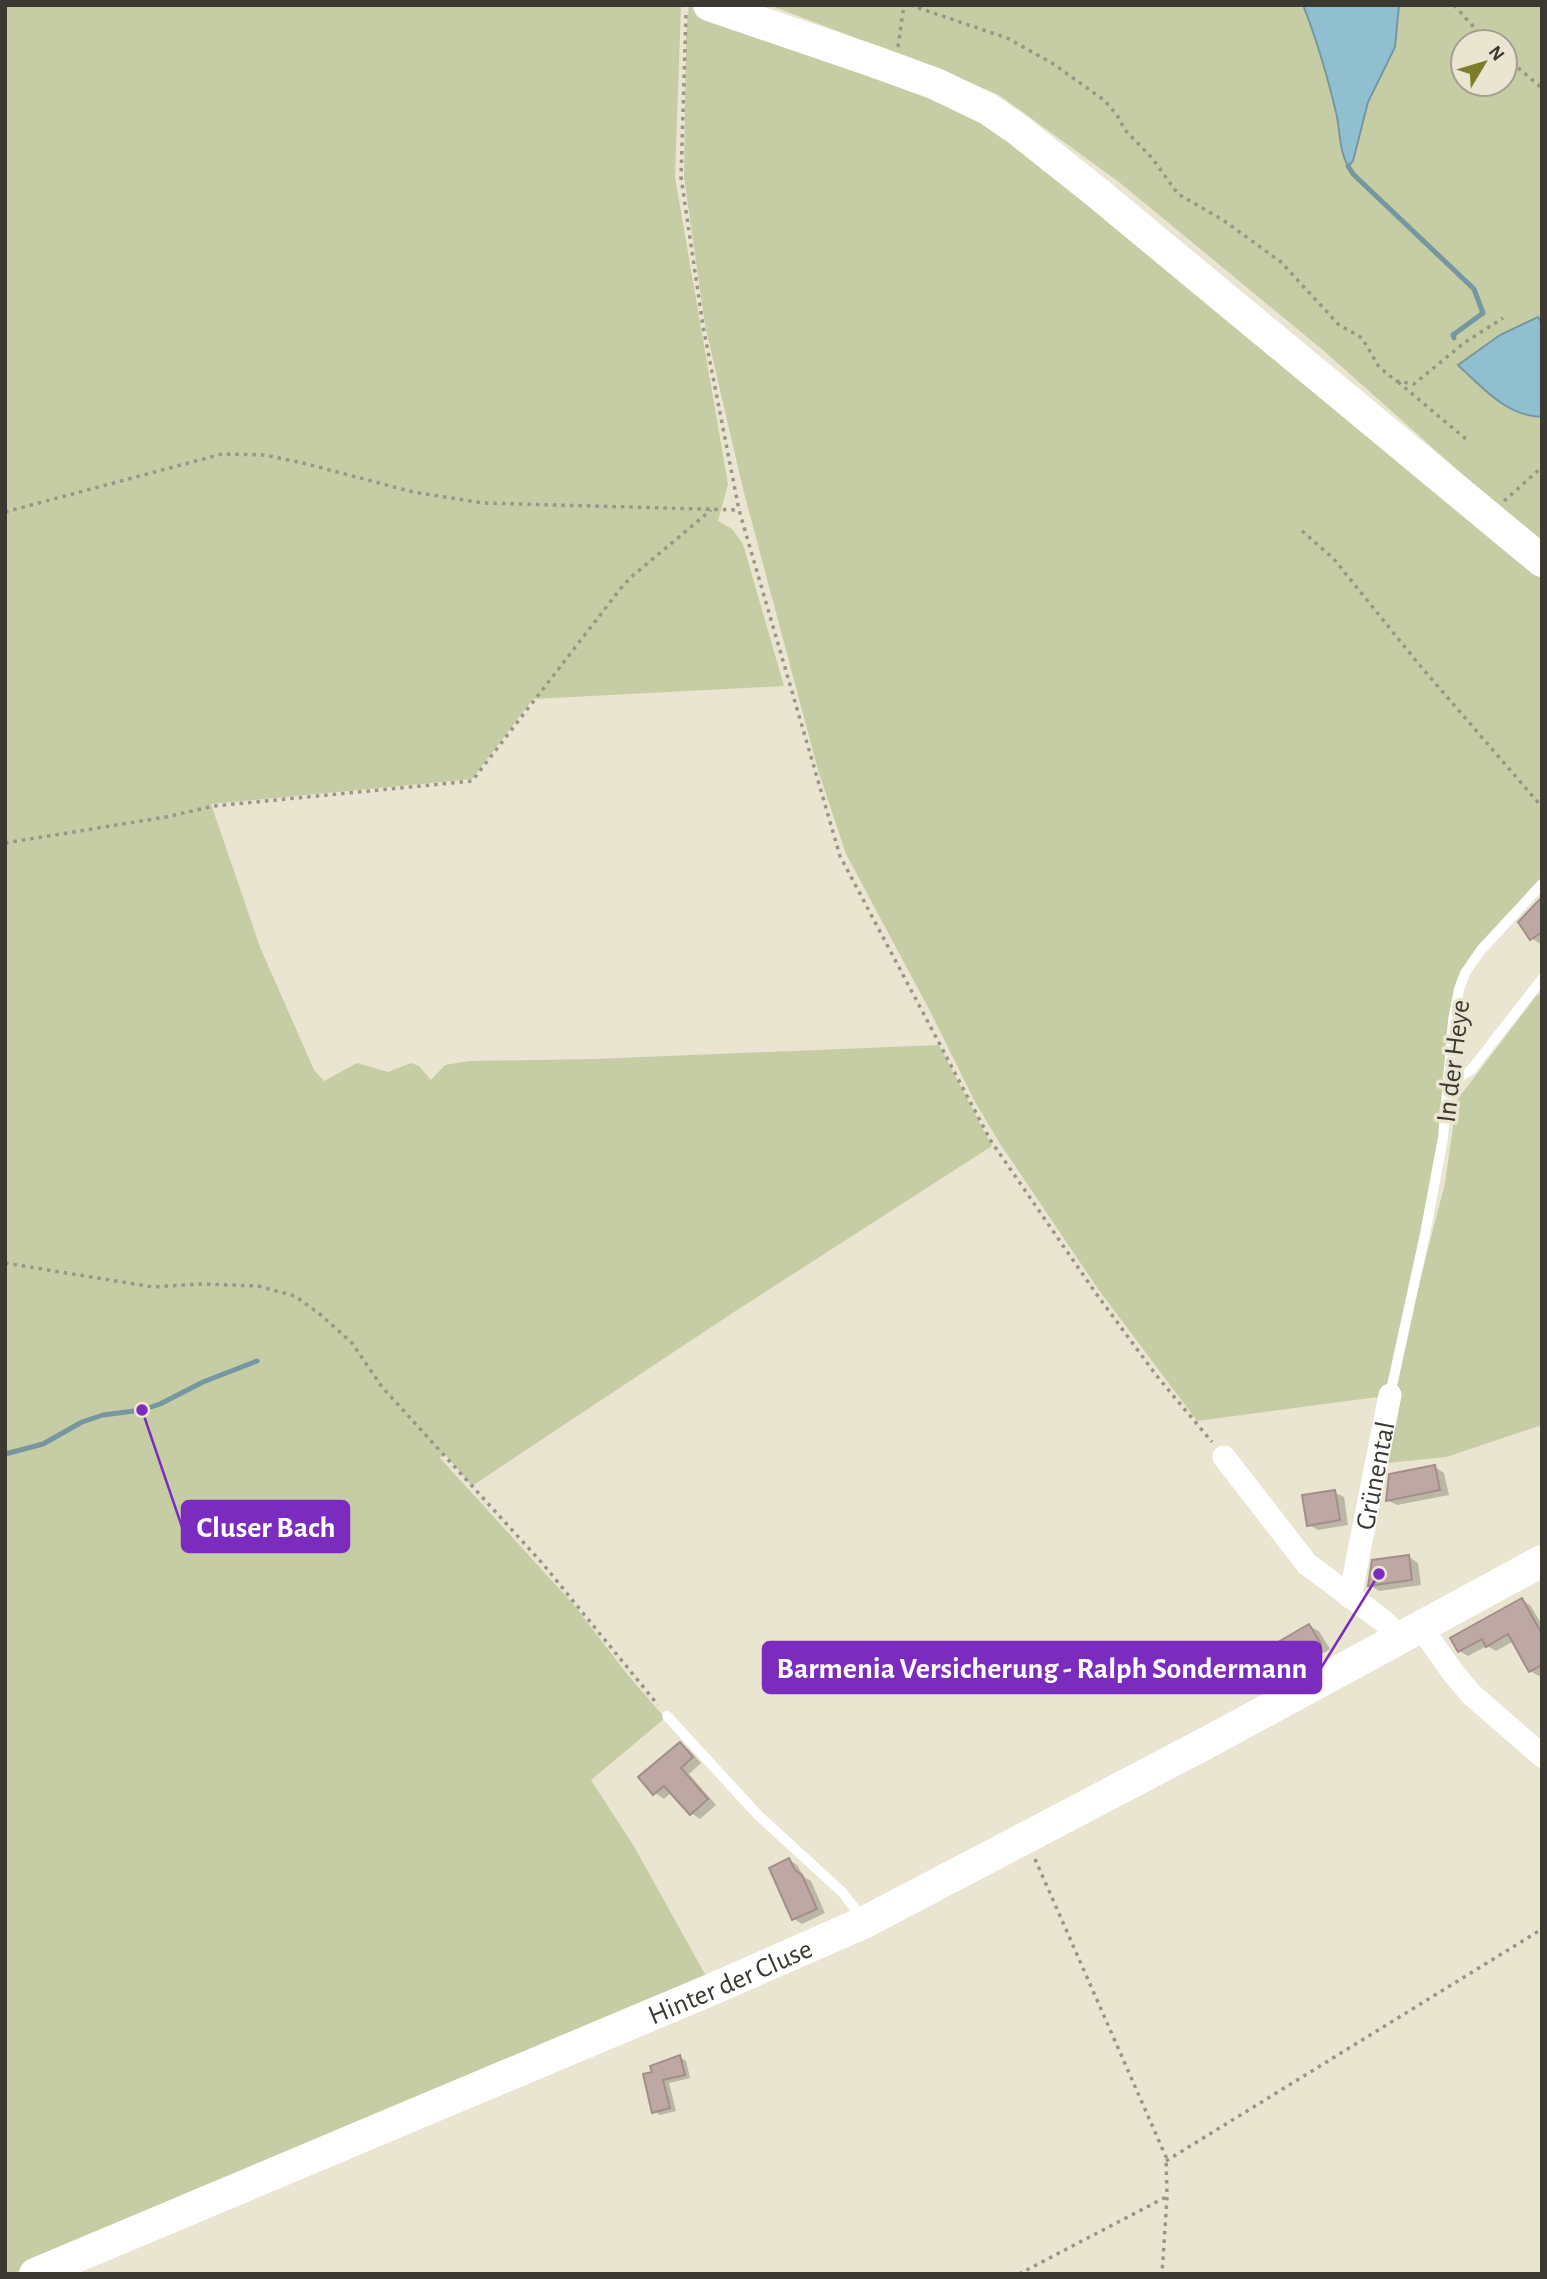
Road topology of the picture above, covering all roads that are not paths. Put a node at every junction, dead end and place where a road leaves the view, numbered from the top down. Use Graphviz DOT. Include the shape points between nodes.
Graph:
graph roads {
  1 [pos="709,5"];
  2 [pos="1542,561"];
  3 [pos="1542,884"];
  4 [pos="1542,979"];
  5 [pos="1448,1084"];
  6 [pos="1390,1395"];
  7 [pos="1224,1457"];
  8 [pos="1542,1561"];
  9 [pos="1350,1597"];
  10 [pos="1410,1632"];
  11 [pos="667,1716"];
  12 [pos="1542,1756"];
  13 [pos="865,1922"];
  14 [pos="35,2274"];
  1 -- 2 [label="main road" via="936,84 988,109 1069,170"];
  3 -- 5 [label="lane, In der Heye" via="1465,973 1453,1021"];
  4 -- 5 [label="lane" via="1471,1070"];
  5 -- 6 [label="lane, In der Heye" via="1435,1182"];
  6 -- 9 [label="street, Grünental"];
  7 -- 9 [label="street" via="1307,1564"];
  8 -- 10 [label="main road"];
  9 -- 10 [label="street"];
  10 -- 12 [label="street"];
  10 -- 13 [label="main road, Hinter der Cluse"];
  11 -- 13 [label="lane" via="758,1815 842,1892"];
  13 -- 14 [label="main road, Hinter der Cluse"];
}
